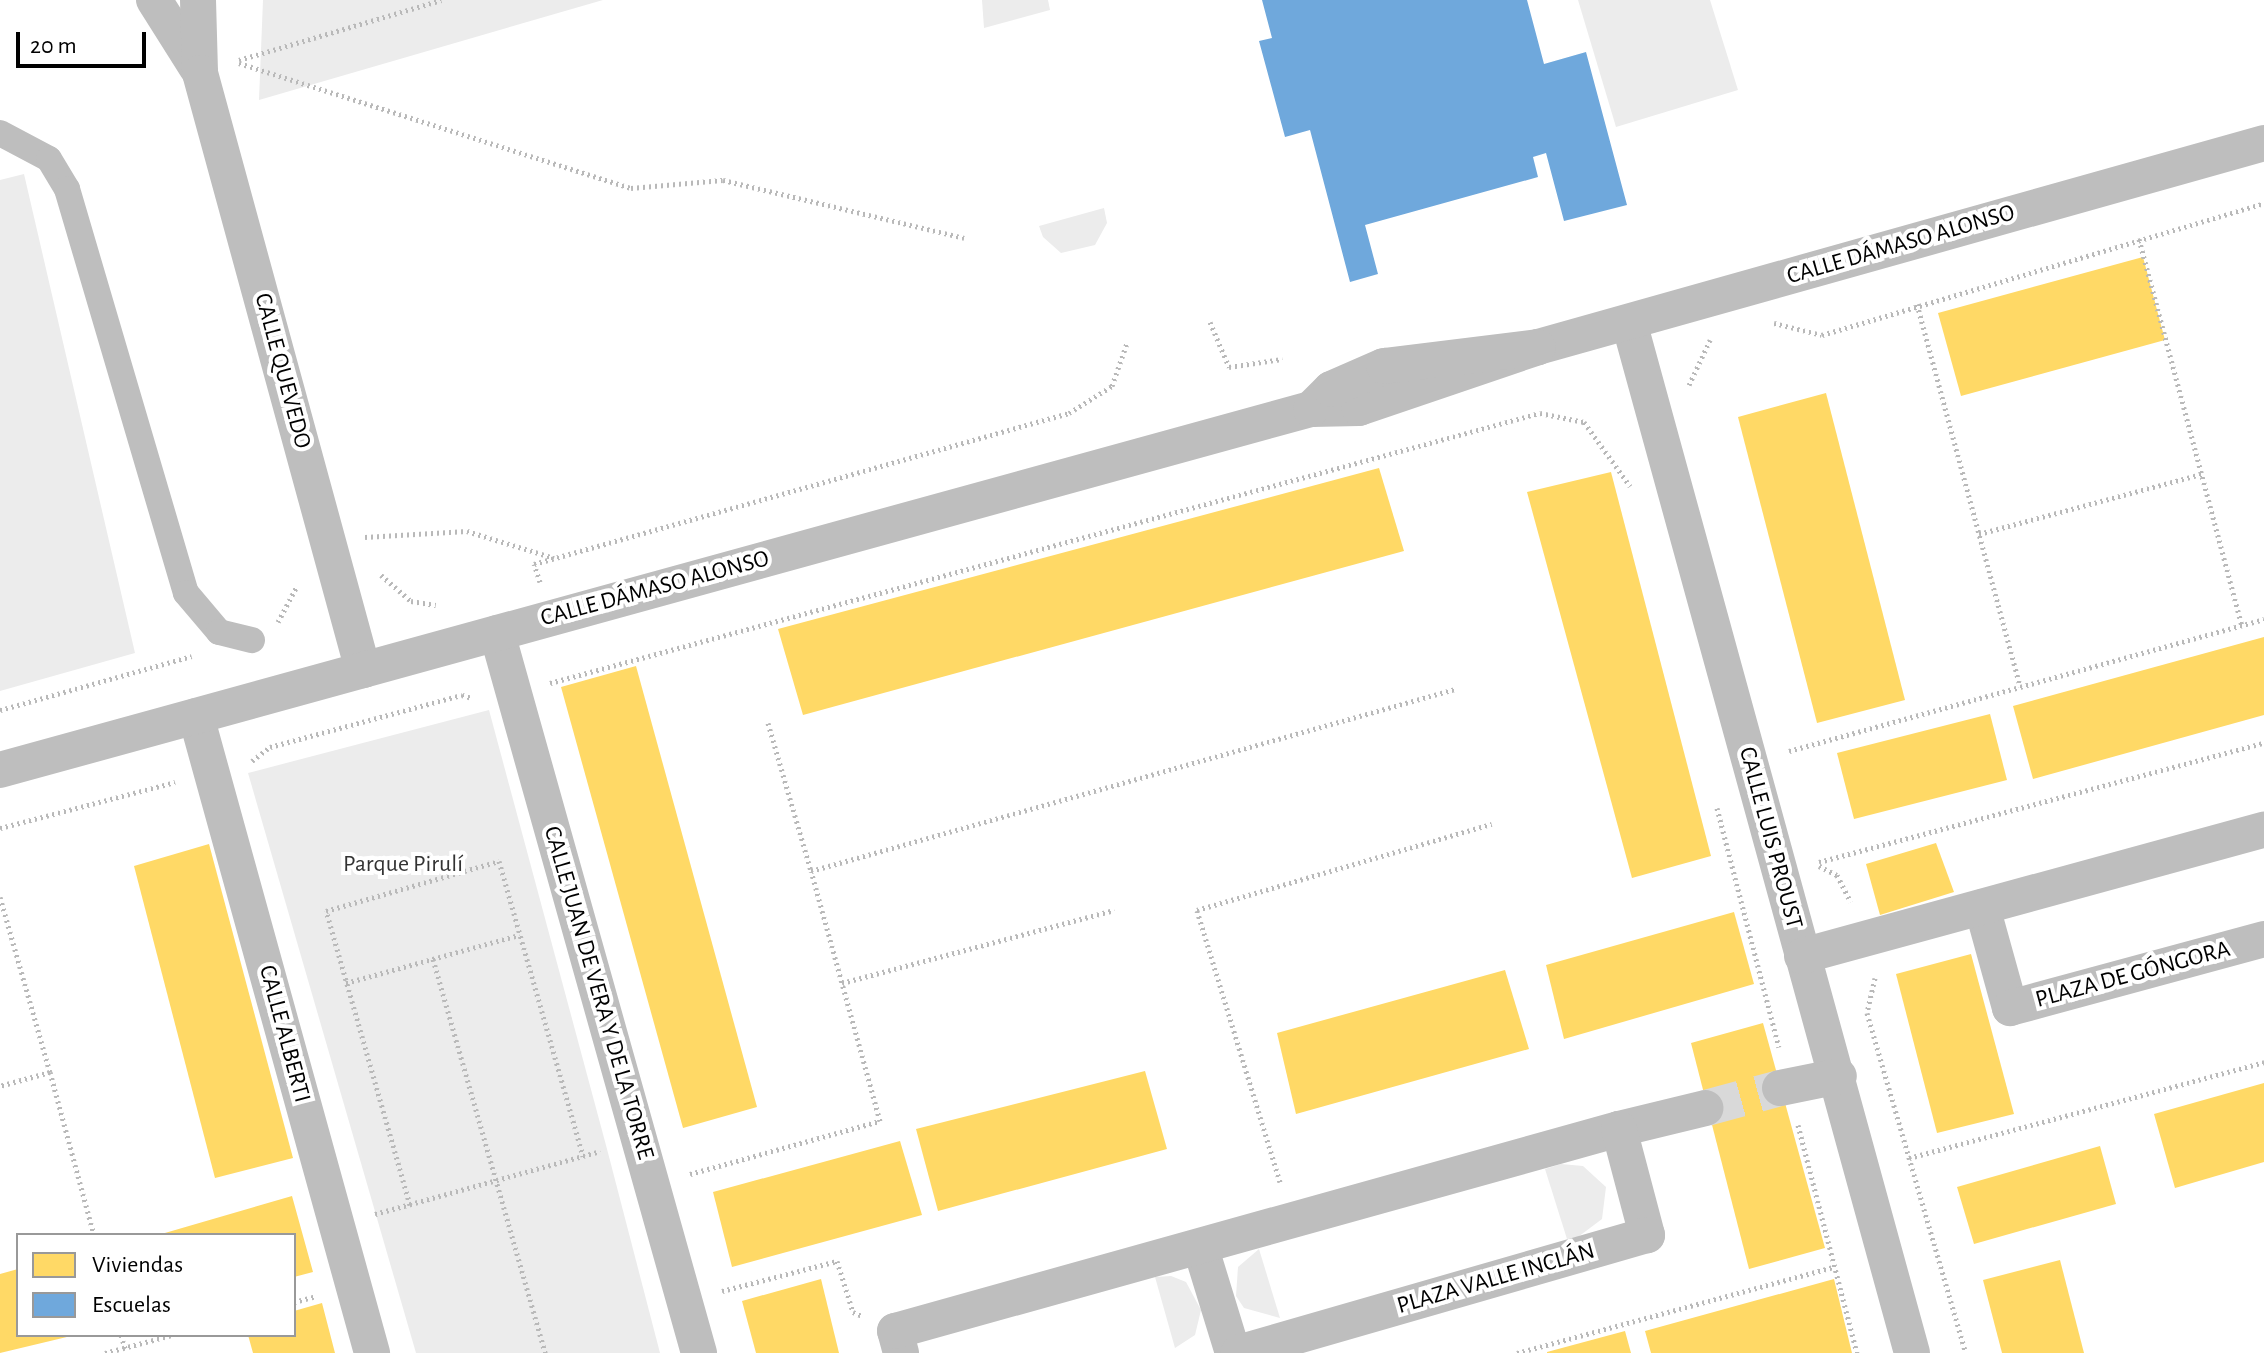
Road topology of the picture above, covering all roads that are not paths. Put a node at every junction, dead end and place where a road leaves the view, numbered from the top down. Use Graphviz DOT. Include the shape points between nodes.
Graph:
graph roads {
  1 [pos="154,0"];
  2 [pos="198,0"];
  3 [pos="200,73"];
  4 [pos="0,133"];
  5 [pos="2264,143"];
  6 [pos="1629,322"];
  7 [pos="497,633"];
  8 [pos="252,640"];
  9 [pos="363,670"];
  10 [pos="196,716"];
  11 [pos="0,770"];
  12 [pos="2264,830"];
  13 [pos="1982,907"];
  14 [pos="2264,939"];
  15 [pos="1802,956"];
  16 [pos="1839,1076"];
  17 [pos="1780,1088"];
  18 [pos="1706,1108"];
  19 [pos="1619,1129"];
  20 [pos="1201,1249"];
  21 [pos="898,1342"];
  22 [pos="372,1353"];
  23 [pos="699,1353"];
  24 [pos="1236,1353"];
  25 [pos="1912,1353"];
  1 -- 3 [label="street, CALLE QUEVEDO"];
  2 -- 3 [label="street, CALLE QUEVEDO"];
  3 -- 9 [label="street, CALLE QUEVEDO"];
  4 -- 8 [label="street" via="49,159 67,189 186,593 219,632"];
  5 -- 6 [label="street, CALLE DÁMASO ALONSO"];
  6 -- 7 [label="street, CALLE DÁMASO ALONSO" via="1359,408 1311,409"];
  6 -- 15 [label="street, CALLE LUIS PROUST"];
  7 -- 9 [label="street, CALLE DÁMASO ALONSO"];
  7 -- 23 [label="street, CALLE JUAN DE VERA Y DE LA TORRE"];
  9 -- 10 [label="street, CALLE DÁMASO ALONSO"];
  10 -- 11 [label="street, CALLE DÁMASO ALONSO"];
  10 -- 22 [label="street, CALLE ALBERTI"];
  12 -- 13 [label="street"];
  13 -- 14 [label="street, PLAZA DE GÓNGORA" via="2010,1008"];
  13 -- 15 [label="street"];
  15 -- 16 [label="street, CALLE LUIS PROUST"];
  16 -- 17 [label="street"];
  16 -- 25 [label="street, CALLE LUIS PROUST"];
  18 -- 19 [label="street"];
  19 -- 20 [label="street"];
  19 -- 24 [label="street, PLAZA VALLE INCLÁN" via="1647,1235"];
  20 -- 21 [label="street"];
  20 -- 24 [label="street, PLAZA VALLE INCLÁN"];
}
